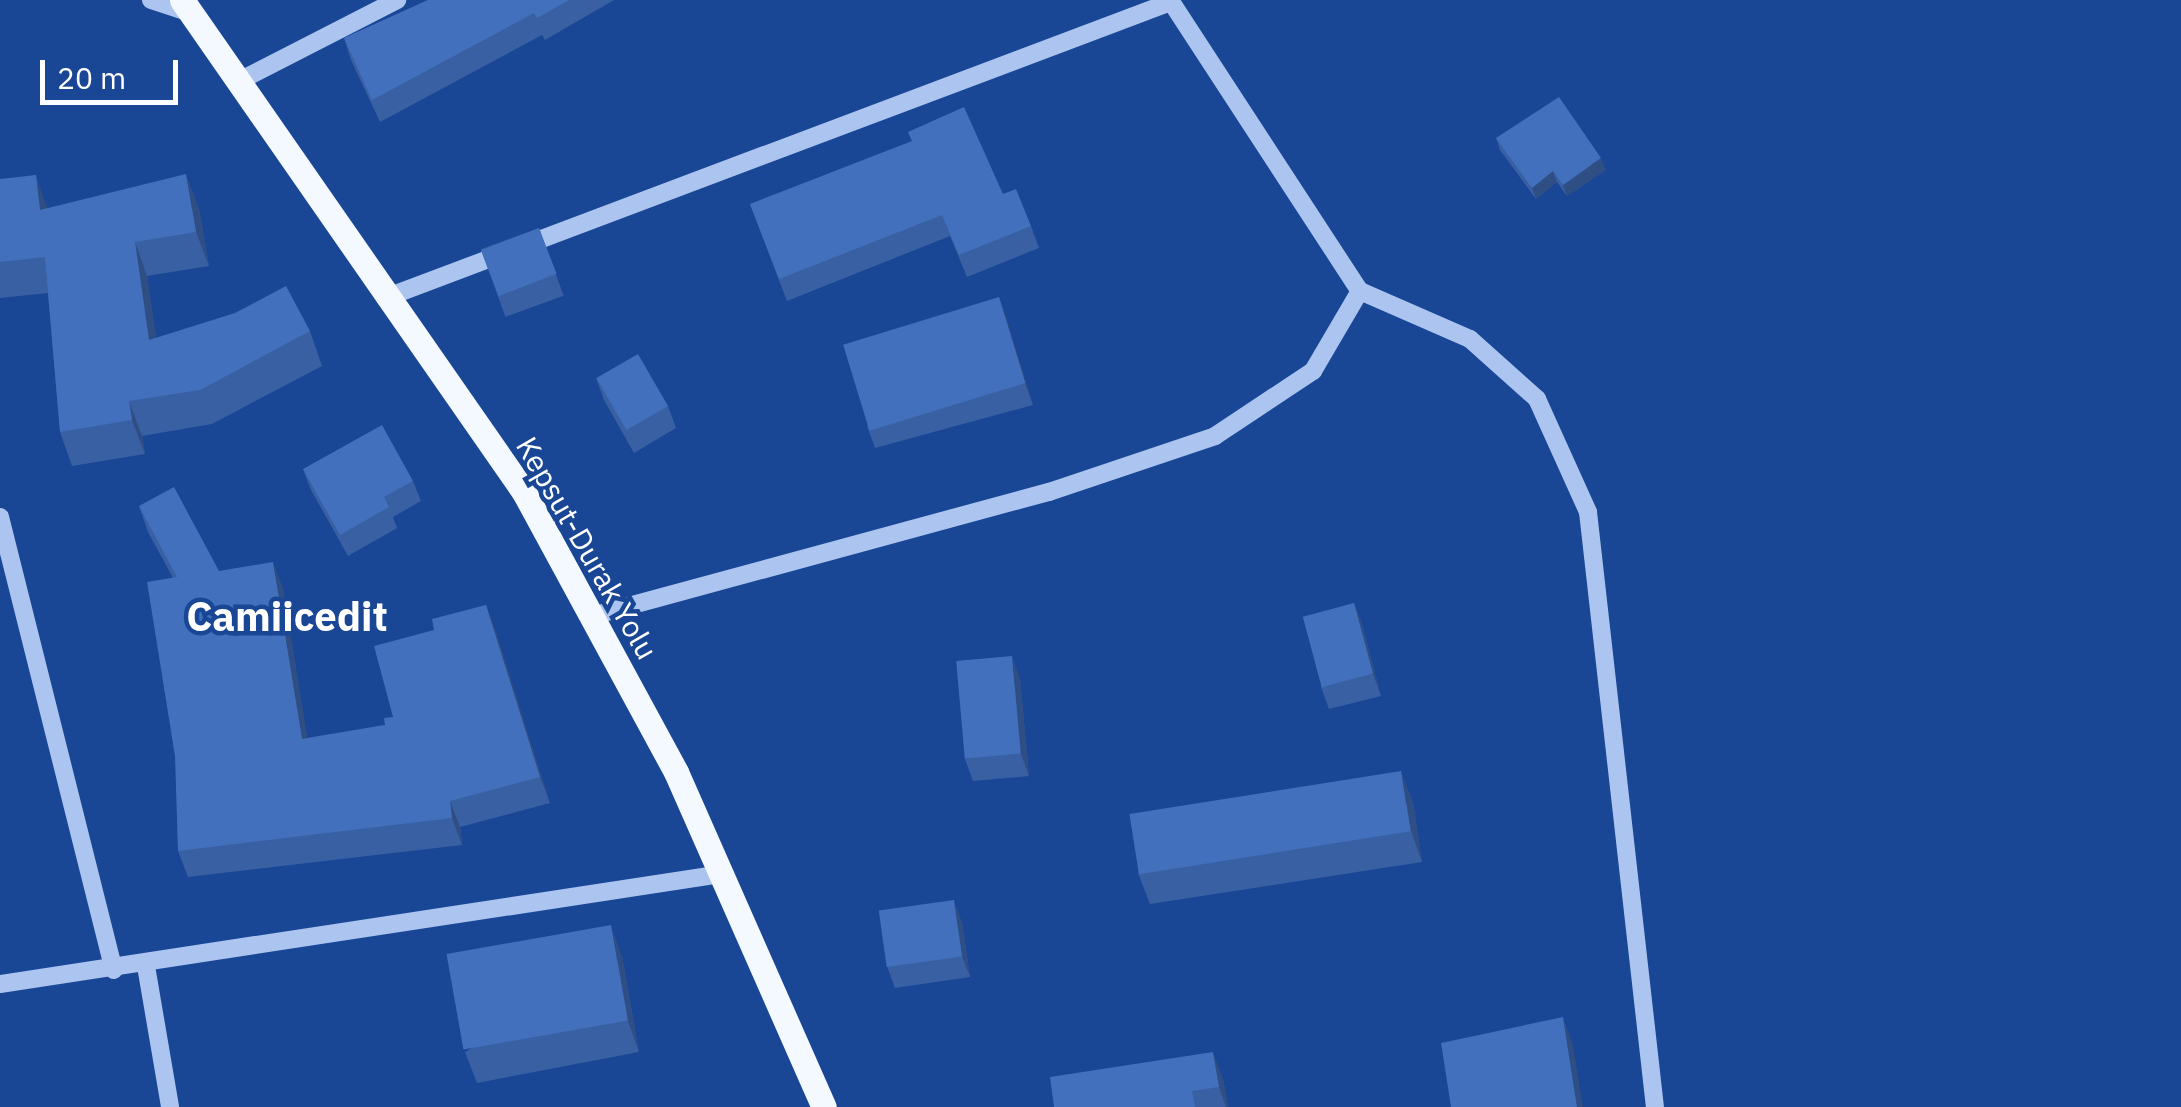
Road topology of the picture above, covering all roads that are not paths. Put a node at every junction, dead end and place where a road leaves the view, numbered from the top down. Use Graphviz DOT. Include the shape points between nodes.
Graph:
graph roads {
  1 [pos="150,0"];
  2 [pos="397,0"];
  3 [pos="1170,1"];
  4 [pos="185,4"];
  5 [pos="237,82"];
  6 [pos="1360,292"];
  7 [pos="385,298"];
  8 [pos="0,516"];
  9 [pos="592,616"];
  10 [pos="721,874"];
  11 [pos="146,966"];
  12 [pos="114,970"];
  13 [pos="0,984"];
  14 [pos="170,1107"];
  15 [pos="824,1107"];
  16 [pos="1655,1107"];
  1 -- 4 [label="street"];
  2 -- 5 [label="street"];
  3 -- 6 [label="street"];
  3 -- 7 [label="street"];
  4 -- 5 [label="main road, Kepsut-Durak Yolu"];
  5 -- 7 [label="main road, Kepsut-Durak Yolu"];
  6 -- 9 [label="street" via="1313,371 1215,436 1050,492"];
  6 -- 16 [label="street" via="1470,339 1538,398 1588,512"];
  7 -- 9 [label="main road, Kepsut-Durak Yolu" via="524,492"];
  8 -- 12 [label="street"];
  9 -- 10 [label="main road, Kepsut-Durak Yolu" via="676,772"];
  10 -- 11 [label="street"];
  10 -- 15 [label="main road, Kepsut-Durak Yolu"];
  11 -- 12 [label="street"];
  11 -- 14 [label="street"];
  12 -- 13 [label="street"];
}
